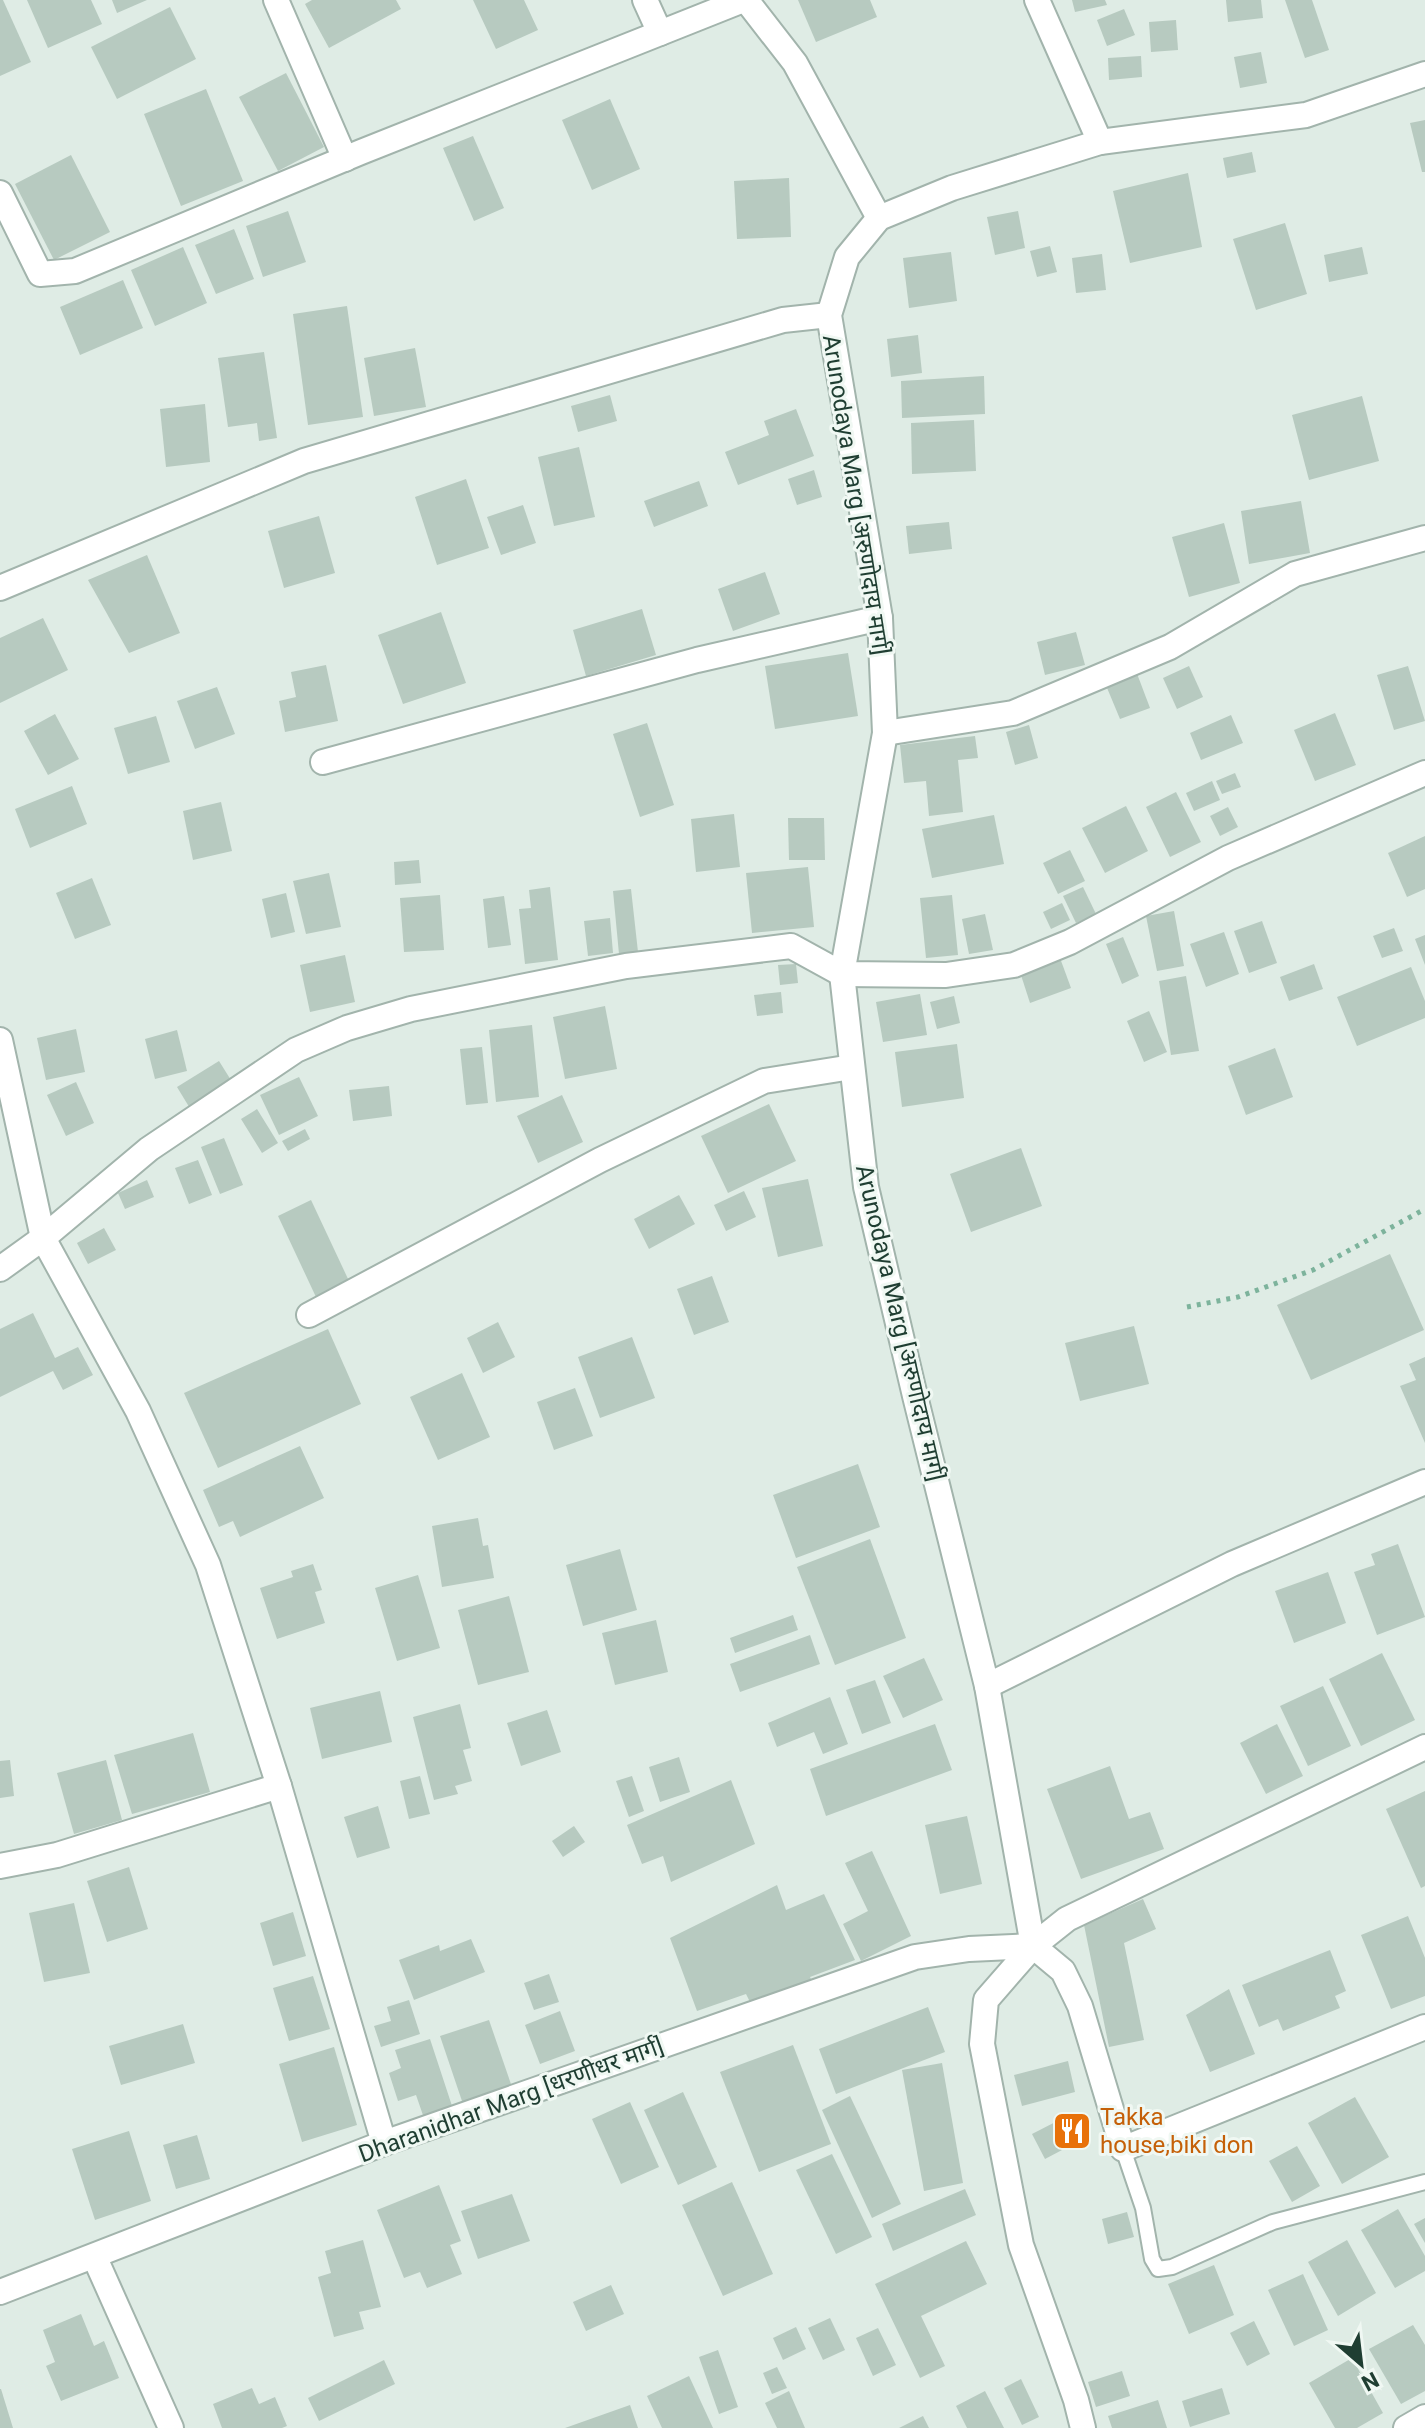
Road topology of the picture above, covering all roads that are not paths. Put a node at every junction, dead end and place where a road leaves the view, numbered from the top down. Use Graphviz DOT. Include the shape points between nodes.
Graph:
graph roads {
  1 [pos="276,0"];
  2 [pos="645,0"];
  3 [pos="745,0"];
  4 [pos="1037,0"];
  5 [pos="660,33"];
  6 [pos="1425,74"];
  7 [pos="1100,142"];
  8 [pos="345,159"];
  9 [pos="2,201"];
  10 [pos="879,218"];
  11 [pos="829,315"];
  12 [pos="1425,538"];
  13 [pos="0,588"];
  14 [pos="880,618"];
  15 [pos="885,733"];
  16 [pos="323,762"];
  17 [pos="1425,773"];
  18 [pos="842,974"];
  19 [pos="0,1040"];
  20 [pos="852,1067"];
  21 [pos="43,1238"];
  22 [pos="0,1269"];
  23 [pos="309,1315"];
  24 [pos="1425,1482"];
  25 [pos="987,1686"];
  26 [pos="1425,1747"];
  27 [pos="279,1786"];
  28 [pos="0,1866"];
  29 [pos="1033,1946"];
  30 [pos="1425,2027"];
  31 [pos="384,2143"];
  32 [pos="1123,2149"];
  33 [pos="1425,2182"];
  34 [pos="95,2258"];
  35 [pos="0,2292"];
  36 [pos="1425,2417"];
  37 [pos="171,2428"];
  38 [pos="1083,2428"];
  39 [pos="1406,2428"];
  1 -- 8 [label="street"];
  2 -- 5 [label="street"];
  3 -- 5 [label="street"];
  3 -- 10 [label="street" via="795,63"];
  4 -- 7 [label="street"];
  5 -- 8 [label="street"];
  6 -- 7 [label="street" via="1306,115"];
  7 -- 10 [label="street" via="952,188"];
  8 -- 9 [label="street" via="75,271 40,274"];
  10 -- 11 [label="street" via="847,257"];
  11 -- 13 [label="street" via="783,320 304,461"];
  11 -- 14 [label="street, Arunodaya Marg [अरुणोदा‍य मार्ग]"];
  12 -- 15 [label="street" via="1295,574 1170,647 1013,713"];
  14 -- 15 [label="street, Arunodaya Marg [अरुणोदा‍य मार्ग]"];
  14 -- 16 [label="street" via="697,660"];
  15 -- 18 [label="street, Arunodaya Marg [अरुणोदा‍य मार्ग]"];
  17 -- 18 [label="street" via="1228,858 1070,942 1014,965 946,975"];
  18 -- 20 [label="street, Arunodaya Marg [अरुणोदा‍य मार्ग]"];
  18 -- 21 [label="street" via="791,946 626,966 411,1009 347,1028 296,1050 149,1149"];
  19 -- 21 [label="street"];
  20 -- 23 [label="street" via="764,1081 600,1160"];
  20 -- 25 [label="street, Arunodaya Marg [अरुणोदा‍य मार्ग]" via="866,1187"];
  21 -- 22 [label="street"];
  21 -- 27 [label="street" via="138,1411 208,1565"];
  24 -- 25 [label="street" via="1232,1564"];
  25 -- 29 [label="street, Arunodaya Marg [अरुणोदा‍य मार्ग]"];
  26 -- 29 [label="street" via="1067,1919"];
  27 -- 28 [label="street" via="57,1855"];
  27 -- 31 [label="street"];
  29 -- 31 [label="street, Dharanidhar Marg [धरणीधर मार्ग]" via="915,1957"];
  29 -- 32 [label="street" via="1063,1971 1080,2006"];
  29 -- 38 [label="street" via="986,2000 982,2044 1021,2245"];
  30 -- 32 [label="street"];
  31 -- 34 [label="street, Dharanidhar Marg [धरणीधर मार्ग]"];
  32 -- 33 [label="lane" via="1158,2269 1273,2222"];
  34 -- 35 [label="street, Dharanidhar Marg [धरणीधर मार्ग]"];
  34 -- 37 [label="street"];
  36 -- 39 [label="street"];
}
